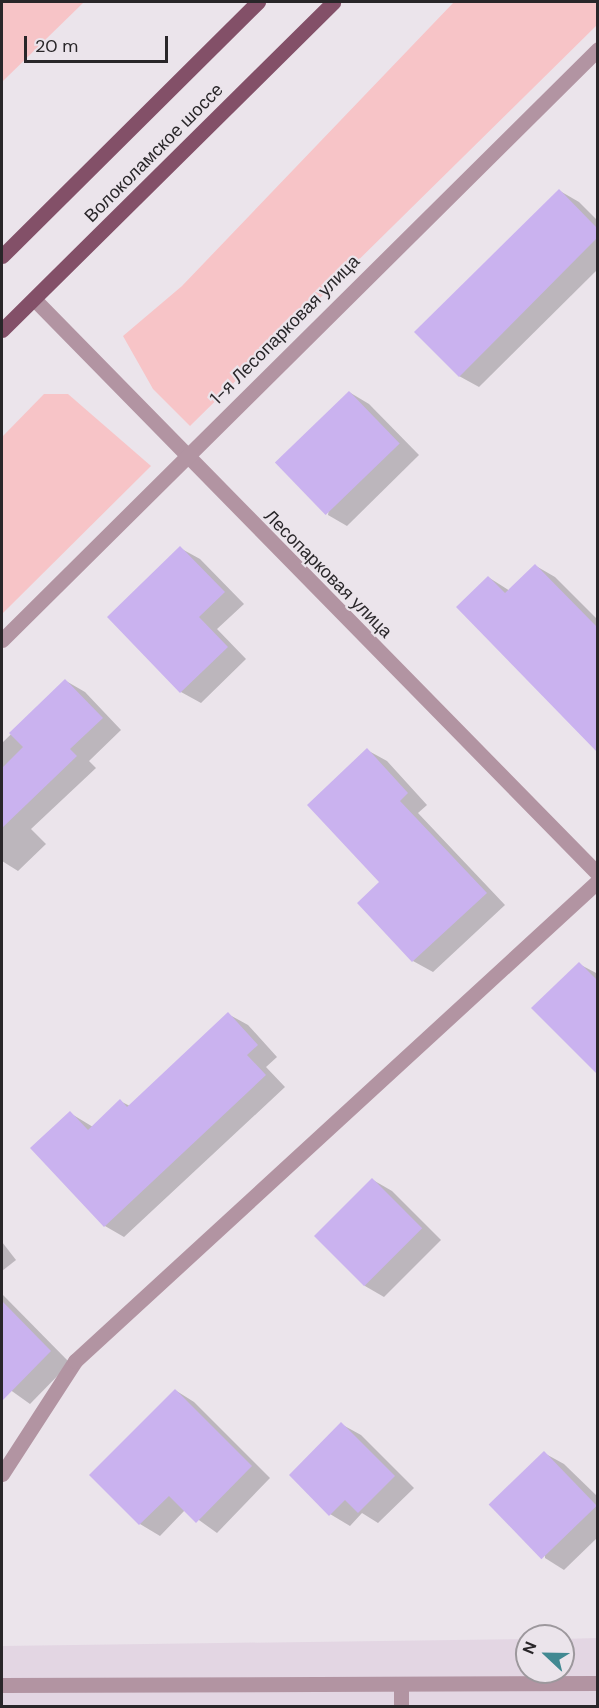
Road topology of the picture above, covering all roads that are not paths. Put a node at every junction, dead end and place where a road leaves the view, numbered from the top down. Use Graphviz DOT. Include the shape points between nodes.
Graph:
graph roads {
  1 [pos="258,2"];
  2 [pos="333,2"];
  3 [pos="597,48"];
  4 [pos="2,256"];
  5 [pos="34,299"];
  6 [pos="2,330"];
  7 [pos="184,456"];
  8 [pos="2,640"];
  9 [pos="597,874"];
  10 [pos="597,881"];
  11 [pos="2,1474"];
  12 [pos="401,1683"];
  13 [pos="597,1683"];
  14 [pos="2,1685"];
  15 [pos="401,1707"];
  1 -- 4 [label="main road, Волоколамское шоссе"];
  2 -- 5 [label="main road, Волоколамское шоссе"];
  3 -- 7 [label="street, 1-я Лесопарковая улица"];
  5 -- 6 [label="main road, Волоколамское шоссе"];
  5 -- 7 [label="street, Лесопарковая улица"];
  7 -- 8 [label="street, 1-я Лесопарковая улица"];
  7 -- 9 [label="street, Лесопарковая улица"];
  10 -- 11 [label="street" via="75,1361"];
  12 -- 13 [label="street"];
  12 -- 14 [label="street"];
  12 -- 15 [label="street"];
}
